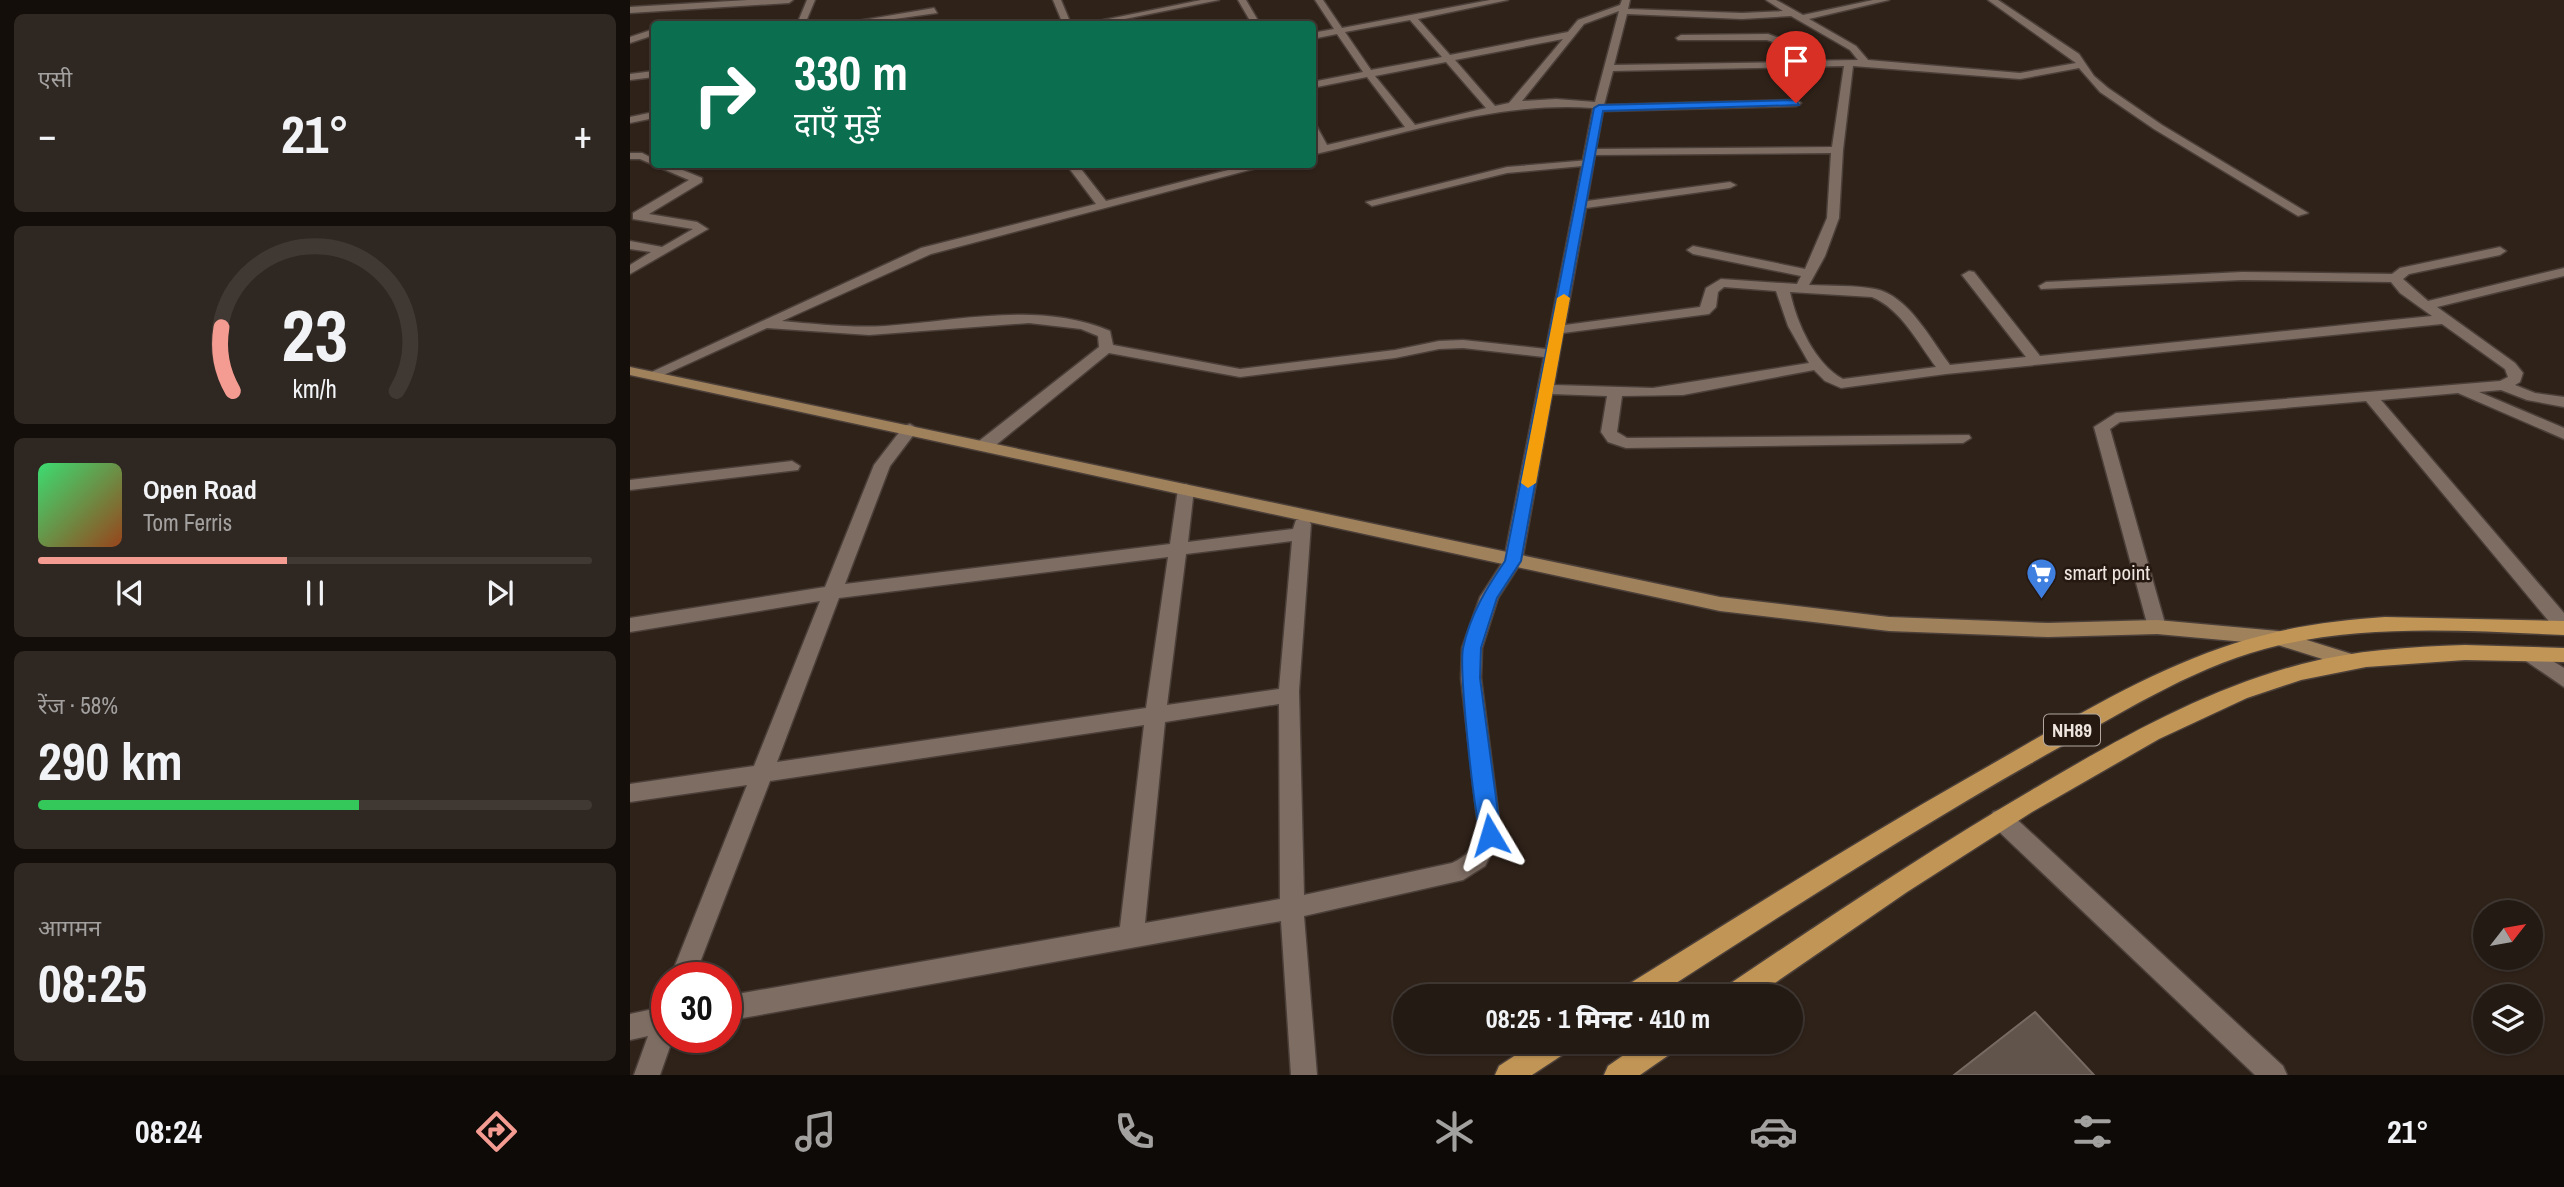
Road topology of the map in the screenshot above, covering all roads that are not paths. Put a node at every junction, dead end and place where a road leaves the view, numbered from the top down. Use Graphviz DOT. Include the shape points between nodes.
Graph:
graph roads {
  1 [pos="789,0"];
  2 [pos="811,0"];
  3 [pos="1057,0"];
  4 [pos="1215,0"];
  5 [pos="1242,0"];
  6 [pos="1319,0"];
  7 [pos="1504,0"];
  8 [pos="1771,0"];
  9 [pos="1885,0"];
  10 [pos="1992,0"];
  11 [pos="677,6"];
  12 [pos="1625,6"];
  13 [pos="630,10"];
  14 [pos="934,11"];
  15 [pos="1798,15"];
  16 [pos="1413,18"];
  17 [pos="664,21"];
  18 [pos="802,21"];
  19 [pos="865,21"];
  20 [pos="1066,21"];
  21 [pos="1100,21"];
  22 [pos="1254,21"];
  23 [pos="1340,32"];
  24 [pos="651,33"];
  25 [pos="1316,35"];
  26 [pos="1569,35"];
  27 [pos="1681,38"];
  28 [pos="630,40"];
  29 [pos="1449,59"];
  30 [pos="1849,63"];
  31 [pos="1865,63"];
  32 [pos="1796,64"];
  33 [pos="2083,64"];
  34 [pos="1609,68"];
  35 [pos="1369,74"];
  36 [pos="651,75"];
  37 [pos="630,77"];
  38 [pos="1316,84"];
  39 [pos="1796,103"];
  40 [pos="1513,104"];
  41 [pos="1599,106"];
  42 [pos="1492,109"];
  43 [pos="651,116"];
  44 [pos="630,120"];
  45 [pos="1411,127"];
  46 [pos="1837,150"];
  47 [pos="1318,151"];
  48 [pos="630,156"];
  49 [pos="1590,157"];
  50 [pos="651,161"];
  51 [pos="668,168"];
  52 [pos="1074,168"];
  53 [pos="1229,169"];
  54 [pos="1730,185"];
  55 [pos="1372,202"];
  56 [pos="1581,205"];
  57 [pos="1104,206"];
  58 [pos="2302,213"];
  59 [pos="630,245"];
  60 [pos="1693,250"];
  61 [pos="664,251"];
  62 [pos="2500,251"];
  63 [pos="630,270"];
  64 [pos="2564,272"];
  65 [pos="1969,275"];
  66 [pos="2395,278"];
  67 [pos="1805,280"];
  68 [pos="1782,285"];
  69 [pos="2046,286"];
  70 [pos="2427,305"];
  71 [pos="2446,319"];
  72 [pos="763,324"];
  73 [pos="1558,330"];
  74 [pos="1106,348"];
  75 [pos="1553,354"];
  76 [pos="2036,361"];
  77 [pos="1820,365"];
  78 [pos="1945,370"];
  79 [pos="630,371"];
  80 [pos="652,375"];
  81 [pos="2504,385"];
  82 [pos="2459,388"];
  83 [pos="1546,389"];
  84 [pos="1615,392"];
  85 [pos="2370,396"];
  86 [pos="2564,402"];
  87 [pos="910,429"];
  88 [pos="2564,434"];
  89 [pos="1963,438"];
  90 [pos="985,445"];
  91 [pos="792,466"];
  92 [pos="630,485"];
  93 [pos="1186,489"];
  94 [pos="1302,524"];
  95 [pos="1179,549"];
  96 [pos="1513,561"];
  97 [pos="835,592"];
  98 [pos="630,625"];
  99 [pos="2157,627"];
  100 [pos="2564,627"];
  101 [pos="2278,638"];
  102 [pos="2530,654"];
  103 [pos="2564,655"];
  104 [pos="2351,661"];
  105 [pos="2564,679"];
  106 [pos="1289,695"];
  107 [pos="1155,716"];
  108 [pos="760,775"];
  109 [pos="630,793"];
  110 [pos="2001,819"];
  111 [pos="1292,908"];
  112 [pos="1131,938"];
  113 [pos="688,962"];
  114 [pos="1652,984"];
  115 [pos="1752,984"];
  116 [pos="742,1006"];
  117 [pos="651,1022"];
  118 [pos="630,1027"];
  119 [pos="655,1053"];
  120 [pos="1541,1054"];
  121 [pos="1648,1054"];
  122 [pos="647,1075"];
  123 [pos="1304,1075"];
  124 [pos="1508,1075"];
  125 [pos="1618,1075"];
  126 [pos="2274,1075"];
  1 -- 11 [label="street"];
  2 -- 18 [label="street"];
  3 -- 20 [label="street"];
  4 -- 21 [label="street" via="1170,12 1135,11"];
  5 -- 22 [label="street"];
  6 -- 23 [label="street"];
  7 -- 16 [label="street"];
  8 -- 15 [label="street"];
  9 -- 15 [label="street"];
  10 -- 33 [label="street" via="2064,46"];
  11 -- 13 [label="street"];
  11 -- 17 [label="street"];
  12 -- 15 [label="street" via="1742,16"];
  12 -- 26 [label="street" via="1589,18"];
  12 -- 34 [label="street"];
  14 -- 19 [label="street"];
  15 -- 31 [label="street" via="1858,52"];
  16 -- 23 [label="street"];
  16 -- 29 [label="street"];
  23 -- 25 [label="street"];
  23 -- 35 [label="street"];
  24 -- 28 [label="street"];
  26 -- 29 [label="street"];
  26 -- 40 [label="street"];
  27 -- 32 [label="street" via="1768,37"];
  29 -- 35 [label="street"];
  29 -- 42 [label="street"];
  30 -- 31 [label="street"];
  30 -- 32 [label="street"];
  30 -- 46 [label="street"];
  31 -- 33 [label="street" via="2020,76"];
  32 -- 34 [label="street"];
  33 -- 58 [label="street" via="2104,90 2148,120"];
  34 -- 41 [label="street"];
  35 -- 38 [label="street"];
  35 -- 45 [label="street"];
  36 -- 37 [label="street"];
  39 -- 41 [label="street"];
  40 -- 41 [label="street"];
  40 -- 42 [label="street"];
  41 -- 49 [label="street"];
  42 -- 45 [label="street"];
  43 -- 44 [label="street"];
  45 -- 47 [label="street"];
  46 -- 49 [label="street"];
  46 -- 67 [label="street" via="1833,218"];
  48 -- 50 [label="street"];
  49 -- 55 [label="street" via="1489,173"];
  49 -- 56 [label="street"];
  51 -- 61 [label="street" via="698,178 637,214 701,227"];
  52 -- 57 [label="street"];
  53 -- 57 [label="street"];
  54 -- 56 [label="street"];
  56 -- 73 [label="street"];
  57 -- 72 [label="street" via="926,251"];
  59 -- 61 [label="street"];
  60 -- 67 [label="street"];
  61 -- 63 [label="street"];
  62 -- 66 [label="street" via="2406,271"];
  64 -- 70 [label="street"];
  65 -- 76 [label="street"];
  66 -- 69 [label="street" via="2242,276"];
  66 -- 70 [label="street"];
  67 -- 68 [label="street"];
  67 -- 78 [label="street" via="1882,295"];
  68 -- 73 [label="street" via="1721,283 1711,291 1704,311"];
  68 -- 77 [label="street" via="1791,320"];
  70 -- 71 [label="street"];
  71 -- 76 [label="street"];
  71 -- 81 [label="street" via="2511,366 2515,379"];
  72 -- 74 [label="street" via="883,330 1045,319 1096,328 1105,334"];
  72 -- 80 [label="street"];
  73 -- 75 [label="street"];
  74 -- 75 [label="street" via="1240,373 1438,345"];
  74 -- 90 [label="street"];
  75 -- 83 [label="street"];
  76 -- 78 [label="street"];
  77 -- 78 [label="street" via="1841,384"];
  77 -- 84 [label="street" via="1683,390"];
  79 -- 80 [label="street"];
  80 -- 87 [label="street"];
  81 -- 82 [label="street"];
  81 -- 86 [label="street" via="2532,397"];
  82 -- 85 [label="street"];
  82 -- 88 [label="street"];
  83 -- 84 [label="street"];
  83 -- 96 [label="street"];
  84 -- 89 [label="street" via="1609,432 1626,443"];
  85 -- 99 [label="street" via="2106,421 2102,427"];
  85 -- 100 [label="street"];
  87 -- 90 [label="street"];
  87 -- 97 [label="street" via="882,465"];
  90 -- 93 [label="street"];
  91 -- 92 [label="street"];
  93 -- 94 [label="street"];
  93 -- 95 [label="street"];
  94 -- 95 [label="street"];
  94 -- 96 [label="street"];
  94 -- 106 [label="street"];
  95 -- 97 [label="street"];
  95 -- 107 [label="street"];
  96 -- 99 [label="street" via="1720,604 1806,616 2035,629"];
  96 -- 111 [label="street" via="1489,597 1472,648 1471,678 1490,835 1485,851 1474,864 1455,873"];
  97 -- 98 [label="street"];
  97 -- 108 [label="street"];
  99 -- 101 [label="street"];
  100 -- 101 [label="main road, NH89" via="2376,625"];
  101 -- 104 [label="street"];
  101 -- 114 [label="main road, NH89" via="2178,675 1989,776 1873,843"];
  102 -- 103 [label="main road, NH89"];
  102 -- 104 [label="main road, NH89" via="2430,653"];
  102 -- 105 [label="street"];
  104 -- 110 [label="main road, NH89" via="2299,672 2185,717"];
  106 -- 107 [label="street"];
  106 -- 111 [label="street"];
  107 -- 108 [label="street"];
  107 -- 112 [label="street"];
  108 -- 109 [label="street"];
  108 -- 113 [label="street"];
  110 -- 115 [label="main road, NH89"];
  110 -- 126 [label="street"];
  111 -- 112 [label="street"];
  111 -- 123 [label="street"];
  112 -- 116 [label="street"];
  117 -- 118 [label="street"];
  119 -- 122 [label="street"];
  120 -- 124 [label="main road"];
  121 -- 125 [label="main road"];
}
